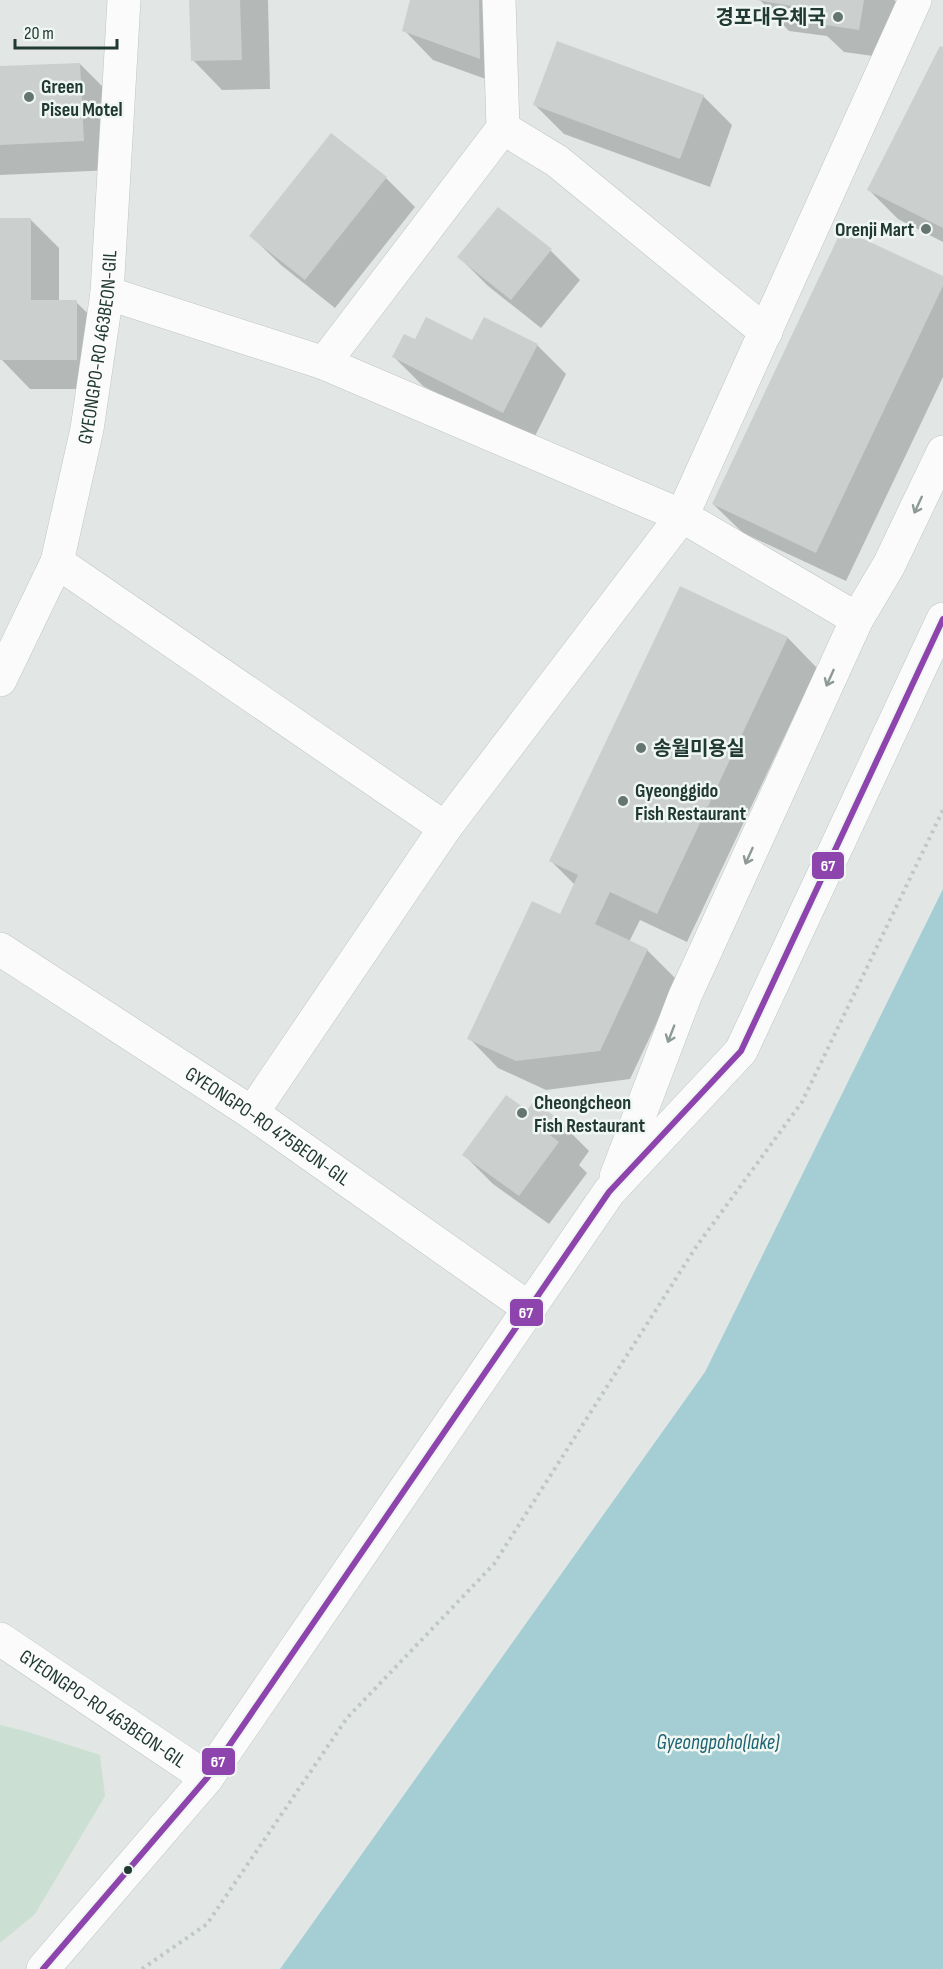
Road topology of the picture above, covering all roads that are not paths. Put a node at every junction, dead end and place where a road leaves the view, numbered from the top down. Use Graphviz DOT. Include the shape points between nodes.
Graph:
graph roads {
  1 [pos="124,0"];
  2 [pos="500,0"];
  3 [pos="915,0"];
  4 [pos="503,128"];
  5 [pos="107,293"];
  6 [pos="766,332"];
  7 [pos="324,363"];
  8 [pos="943,452"];
  9 [pos="682,516"];
  10 [pos="57,562"];
  11 [pos="857,619"];
  12 [pos="943,619"];
  13 [pos="0,680"];
  14 [pos="445,828"];
  15 [pos="0,949"];
  16 [pos="252,1113"];
  17 [pos="609,1192"];
  18 [pos="530,1309"];
  19 [pos="0,1639"];
  20 [pos="207,1778"];
  21 [pos="43,1969"];
  1 -- 5 [label="street, GYEONGPO-RO 463BEON-GIL"];
  2 -- 4 [label="street"];
  3 -- 6 [label="street"];
  4 -- 6 [label="street" via="557,161"];
  4 -- 7 [label="street"];
  5 -- 7 [label="street"];
  5 -- 10 [label="street, GYEONGPO-RO 463BEON-GIL" via="87,429"];
  6 -- 9 [label="street"];
  7 -- 9 [label="street"];
  8 -- 11 [label="street, one-way" via="889,565"];
  9 -- 11 [label="street"];
  9 -- 14 [label="street"];
  10 -- 13 [label="street, GYEONGPO-RO 463BEON-GIL"];
  10 -- 14 [label="street"];
  11 -- 17 [label="street, one-way" via="685,996"];
  12 -- 17 [label="street" via="741,1051"];
  14 -- 16 [label="street"];
  15 -- 16 [label="street, GYEONGPO-RO 475BEON-GIL"];
  16 -- 18 [label="street, GYEONGPO-RO 475BEON-GIL"];
  17 -- 18 [label="street"];
  18 -- 20 [label="street"];
  19 -- 20 [label="street, GYEONGPO-RO 463BEON-GIL"];
  20 -- 21 [label="street"];
}
